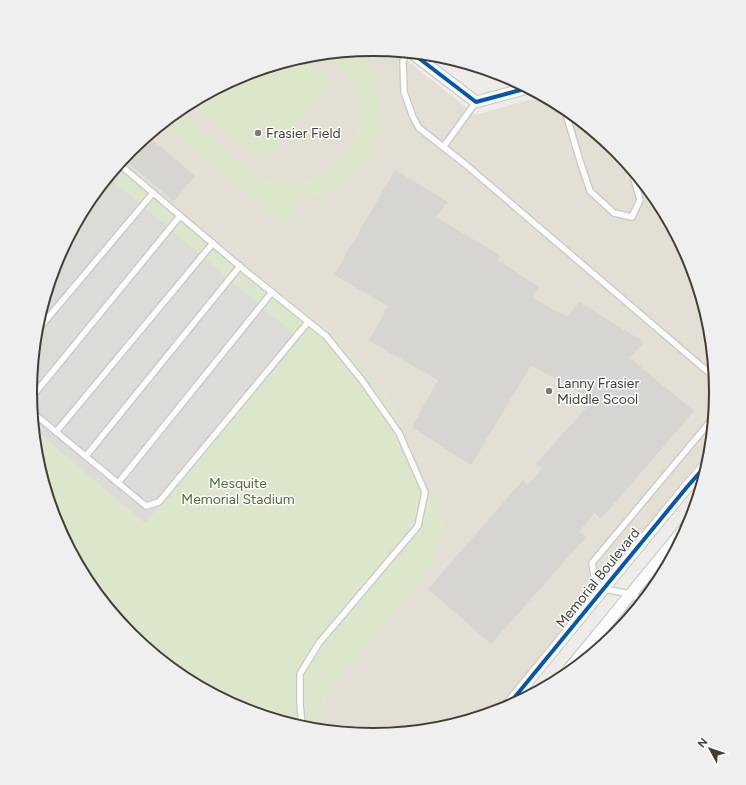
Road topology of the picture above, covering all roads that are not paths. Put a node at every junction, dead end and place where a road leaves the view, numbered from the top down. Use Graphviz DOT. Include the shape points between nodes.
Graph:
graph roads {
  1 [pos="404,58"];
  2 [pos="421,60"];
  3 [pos="520,90"];
  4 [pos="476,102"];
  5 [pos="567,118"];
  6 [pos="444,146"];
  7 [pos="123,168"];
  8 [pos="634,181"];
  9 [pos="153,193"];
  10 [pos="180,216"];
  11 [pos="213,243"];
  12 [pos="240,266"];
  13 [pos="272,292"];
  14 [pos="44,322"];
  15 [pos="308,322"];
  16 [pos="708,372"];
  17 [pos="37,391"];
  18 [pos="38,417"];
  19 [pos="707,425"];
  20 [pos="56,432"];
  21 [pos="86,456"];
  22 [pos="700,472"];
  23 [pos="118,483"];
  24 [pos="673,542"];
  25 [pos="604,589"];
  26 [pos="631,594"];
  27 [pos="639,599"];
  28 [pos="577,660"];
  29 [pos="515,697"];
  30 [pos="302,721"];
  1 -- 6 [label="lane" via="404,92 413,116 420,128"];
  2 -- 4 [label="street"];
  3 -- 4 [label="street"];
  4 -- 6 [label="lane"];
  5 -- 8 [label="lane" via="590,191 614,213 632,217 640,200"];
  6 -- 16 [label="lane"];
  7 -- 9 [label="lane"];
  9 -- 10 [label="lane"];
  9 -- 14 [label="lane"];
  10 -- 11 [label="lane"];
  10 -- 17 [label="lane"];
  11 -- 12 [label="lane"];
  11 -- 20 [label="lane"];
  12 -- 13 [label="lane"];
  12 -- 21 [label="lane"];
  13 -- 15 [label="lane"];
  13 -- 23 [label="lane"];
  15 -- 23 [label="lane" via="159,502 146,506"];
  15 -- 30 [label="lane" via="326,336 361,378 399,433 425,492 418,526 319,643 300,674"];
  18 -- 20 [label="lane"];
  19 -- 25 [label="lane" via="592,563 595,581"];
  20 -- 21 [label="lane"];
  21 -- 23 [label="lane"];
  22 -- 25 [label="street, Memorial Boulevard"];
  24 -- 26 [label="street"];
  25 -- 26 [label="lane"];
  25 -- 29 [label="street, Memorial Boulevard"];
  26 -- 27 [label="lane"];
  26 -- 28 [label="street"];
}
